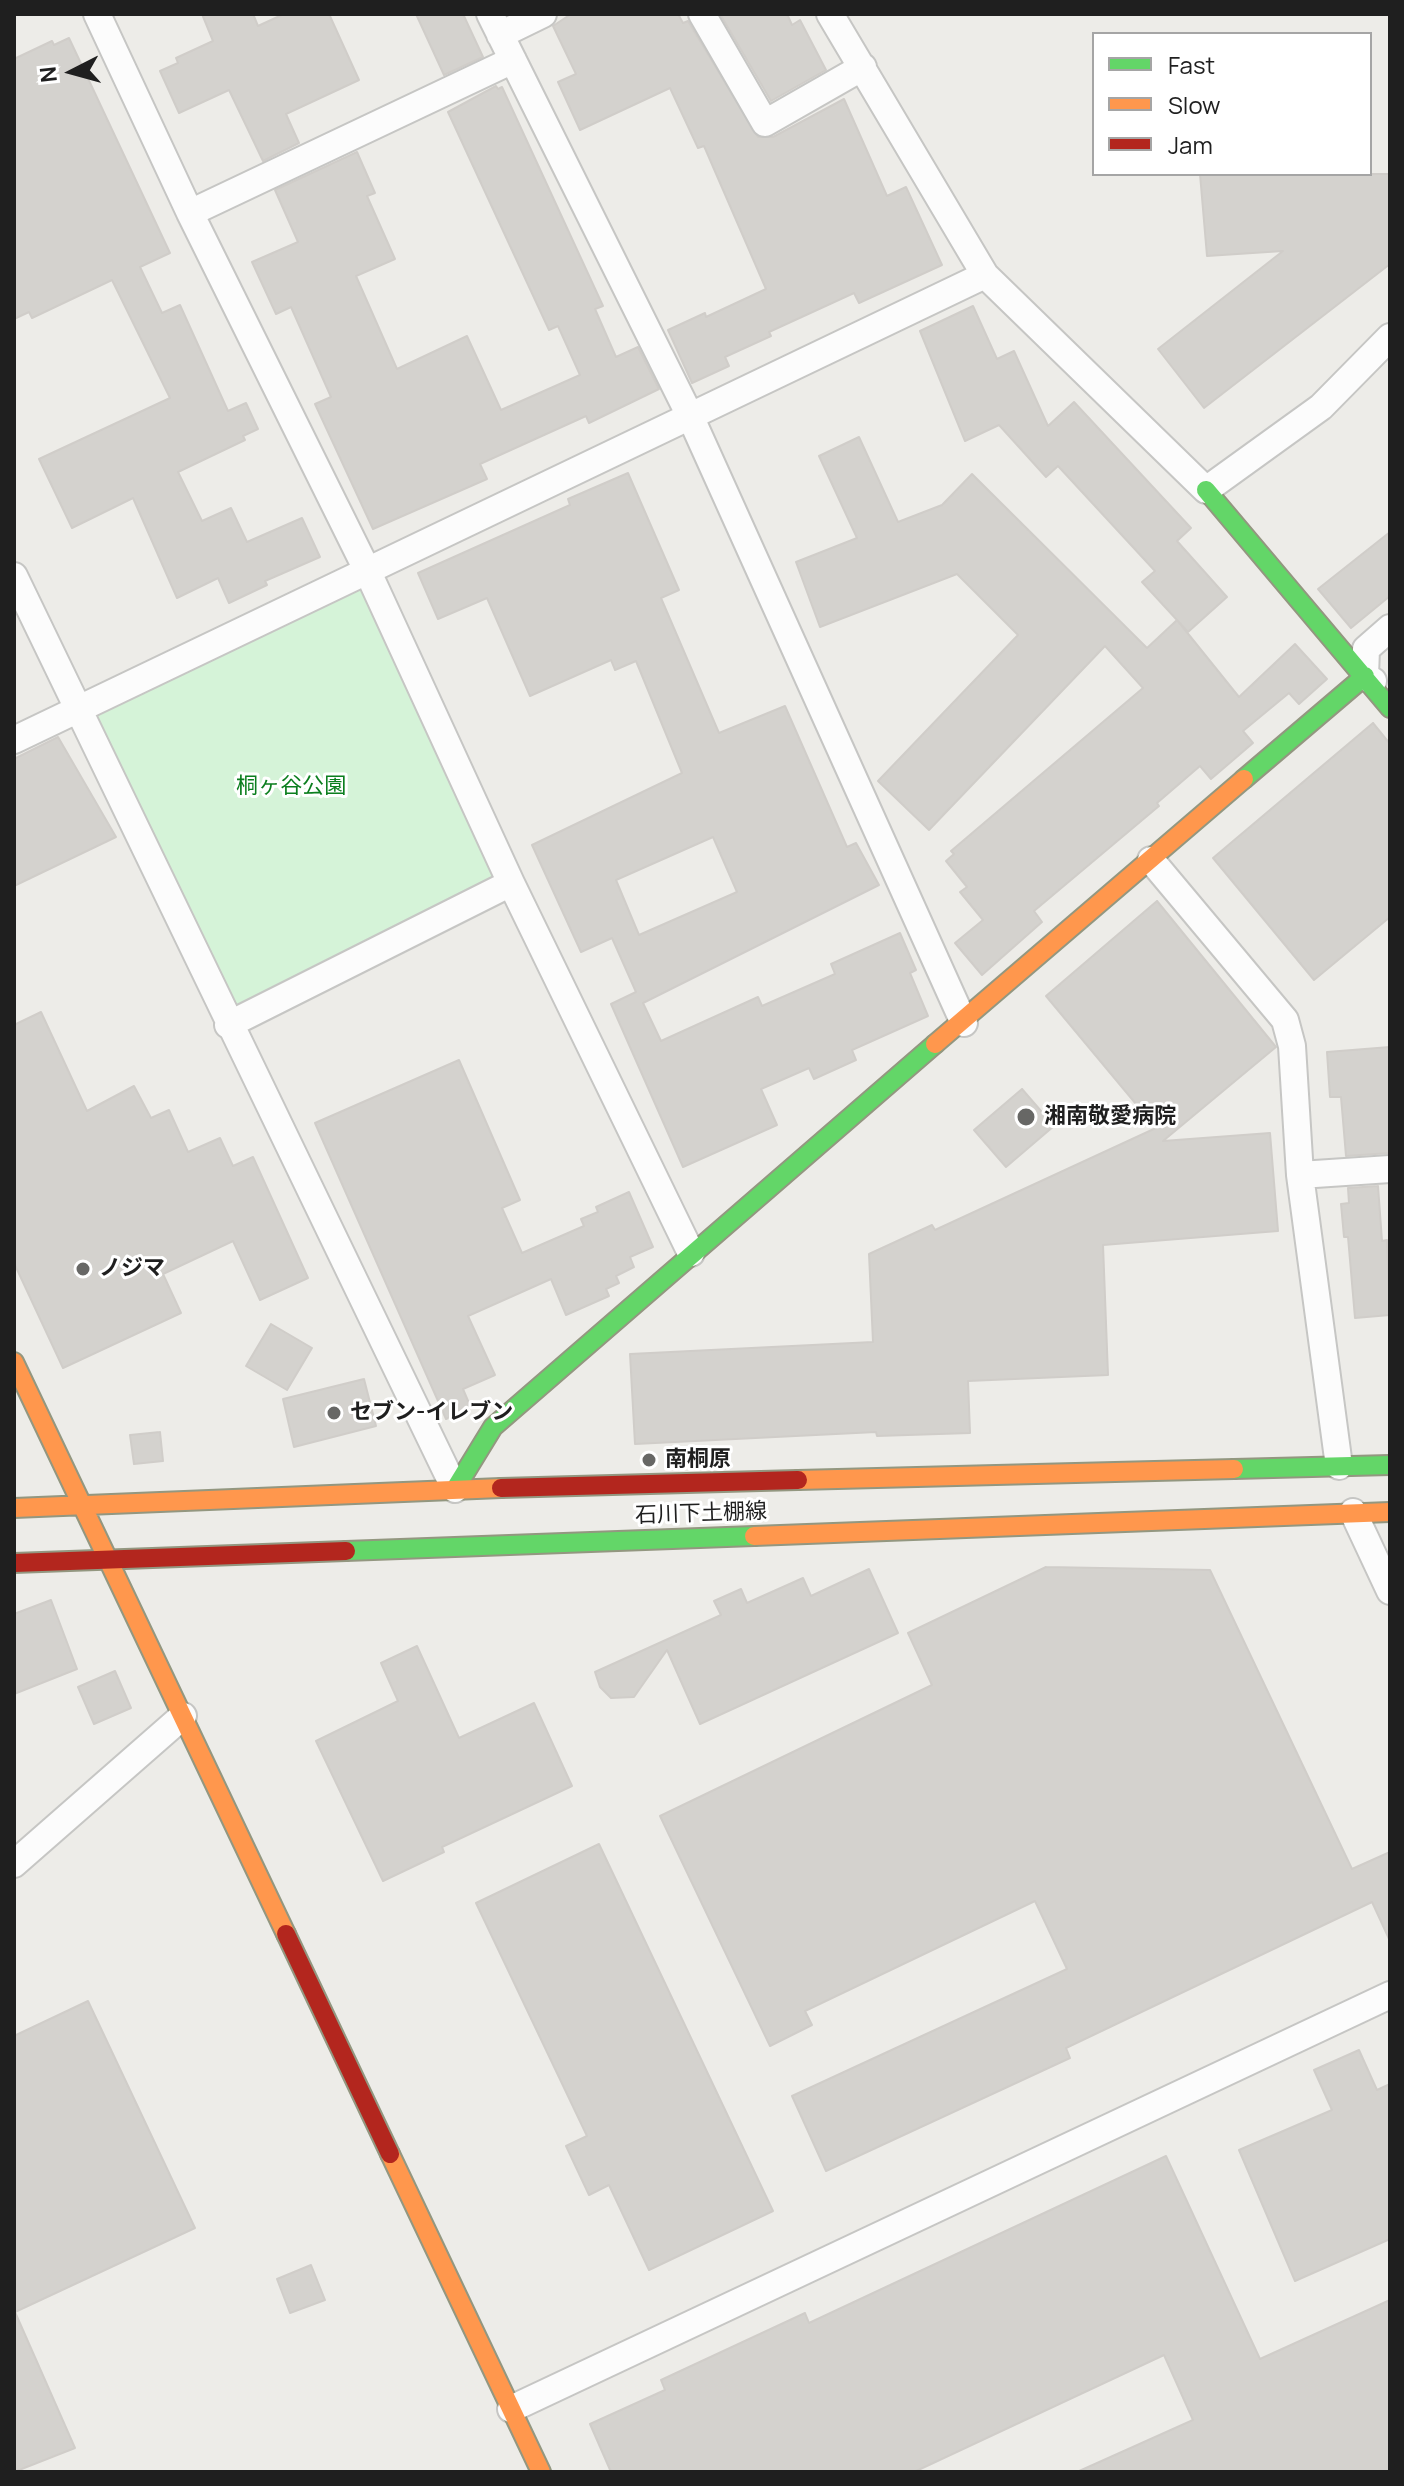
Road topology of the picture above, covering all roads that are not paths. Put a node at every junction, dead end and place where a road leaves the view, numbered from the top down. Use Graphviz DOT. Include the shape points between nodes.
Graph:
graph roads {
  1 [pos="97,14"];
  2 [pos="543,14"];
  3 [pos="702,14"];
  4 [pos="830,14"];
  5 [pos="495,24"];
  6 [pos="513,60"];
  7 [pos="863,67"];
  8 [pos="190,213"];
  9 [pos="985,275"];
  10 [pos="1390,337"];
  11 [pos="691,418"];
  12 [pos="1206,490"];
  13 [pos="367,570"];
  14 [pos="14,576"];
  15 [pos="1390,628"];
  16 [pos="1365,676"];
  17 [pos="1390,691"];
  18 [pos="1390,708"];
  19 [pos="79,711"];
  20 [pos="14,740"];
  21 [pos="1151,860"];
  22 [pos="511,883"];
  23 [pos="964,1023"];
  24 [pos="228,1025"];
  25 [pos="1390,1169"];
  26 [pos="1300,1175"];
  27 [pos="691,1253"];
  28 [pos="14,1362"];
  29 [pos="1390,1465"];
  30 [pos="1339,1466"];
  31 [pos="455,1489"];
  32 [pos="82,1505"];
  33 [pos="14,1508"];
  34 [pos="1353,1512"];
  35 [pos="1390,1512"];
  36 [pos="109,1561"];
  37 [pos="14,1563"];
  38 [pos="1390,1591"];
  39 [pos="183,1716"];
  40 [pos="14,1864"];
  41 [pos="1390,1995"];
  42 [pos="511,2409"];
  43 [pos="541,2472"];
  1 -- 8 [label="street"];
  2 -- 5 [label="street"];
  3 -- 7 [label="street" via="765,123"];
  4 -- 7 [label="street"];
  5 -- 6 [label="street"];
  6 -- 8 [label="street"];
  6 -- 11 [label="street"];
  7 -- 9 [label="street"];
  8 -- 13 [label="street"];
  9 -- 11 [label="street"];
  9 -- 12 [label="street"];
  10 -- 12 [label="street" via="1321,407"];
  11 -- 13 [label="street"];
  11 -- 23 [label="street"];
  12 -- 16 [label="street"];
  13 -- 19 [label="street"];
  13 -- 22 [label="street"];
  14 -- 19 [label="street"];
  15 -- 16 [label="street" via="1366,649"];
  16 -- 17 [label="street"];
  16 -- 18 [label="street"];
  16 -- 21 [label="street"];
  19 -- 20 [label="street"];
  19 -- 24 [label="street"];
  21 -- 23 [label="street"];
  21 -- 26 [label="street" via="1285,1020 1292,1046"];
  22 -- 24 [label="street"];
  22 -- 27 [label="street"];
  23 -- 27 [label="street"];
  24 -- 31 [label="street"];
  25 -- 26 [label="street"];
  26 -- 30 [label="street"];
  27 -- 31 [label="street" via="493,1427"];
  28 -- 32 [label="street"];
  29 -- 30 [label="street, 石川下土棚線"];
  30 -- 31 [label="street, 石川下土棚線"];
  31 -- 32 [label="street, 石川下土棚線"];
  32 -- 33 [label="street, 石川下土棚線"];
  32 -- 36 [label="street"];
  34 -- 35 [label="street, 石川下土棚線"];
  34 -- 36 [label="street, 石川下土棚線"];
  34 -- 38 [label="street"];
  36 -- 37 [label="street, 石川下土棚線"];
  36 -- 39 [label="street"];
  39 -- 40 [label="street"];
  39 -- 42 [label="street"];
  41 -- 42 [label="street"];
  42 -- 43 [label="street"];
}
